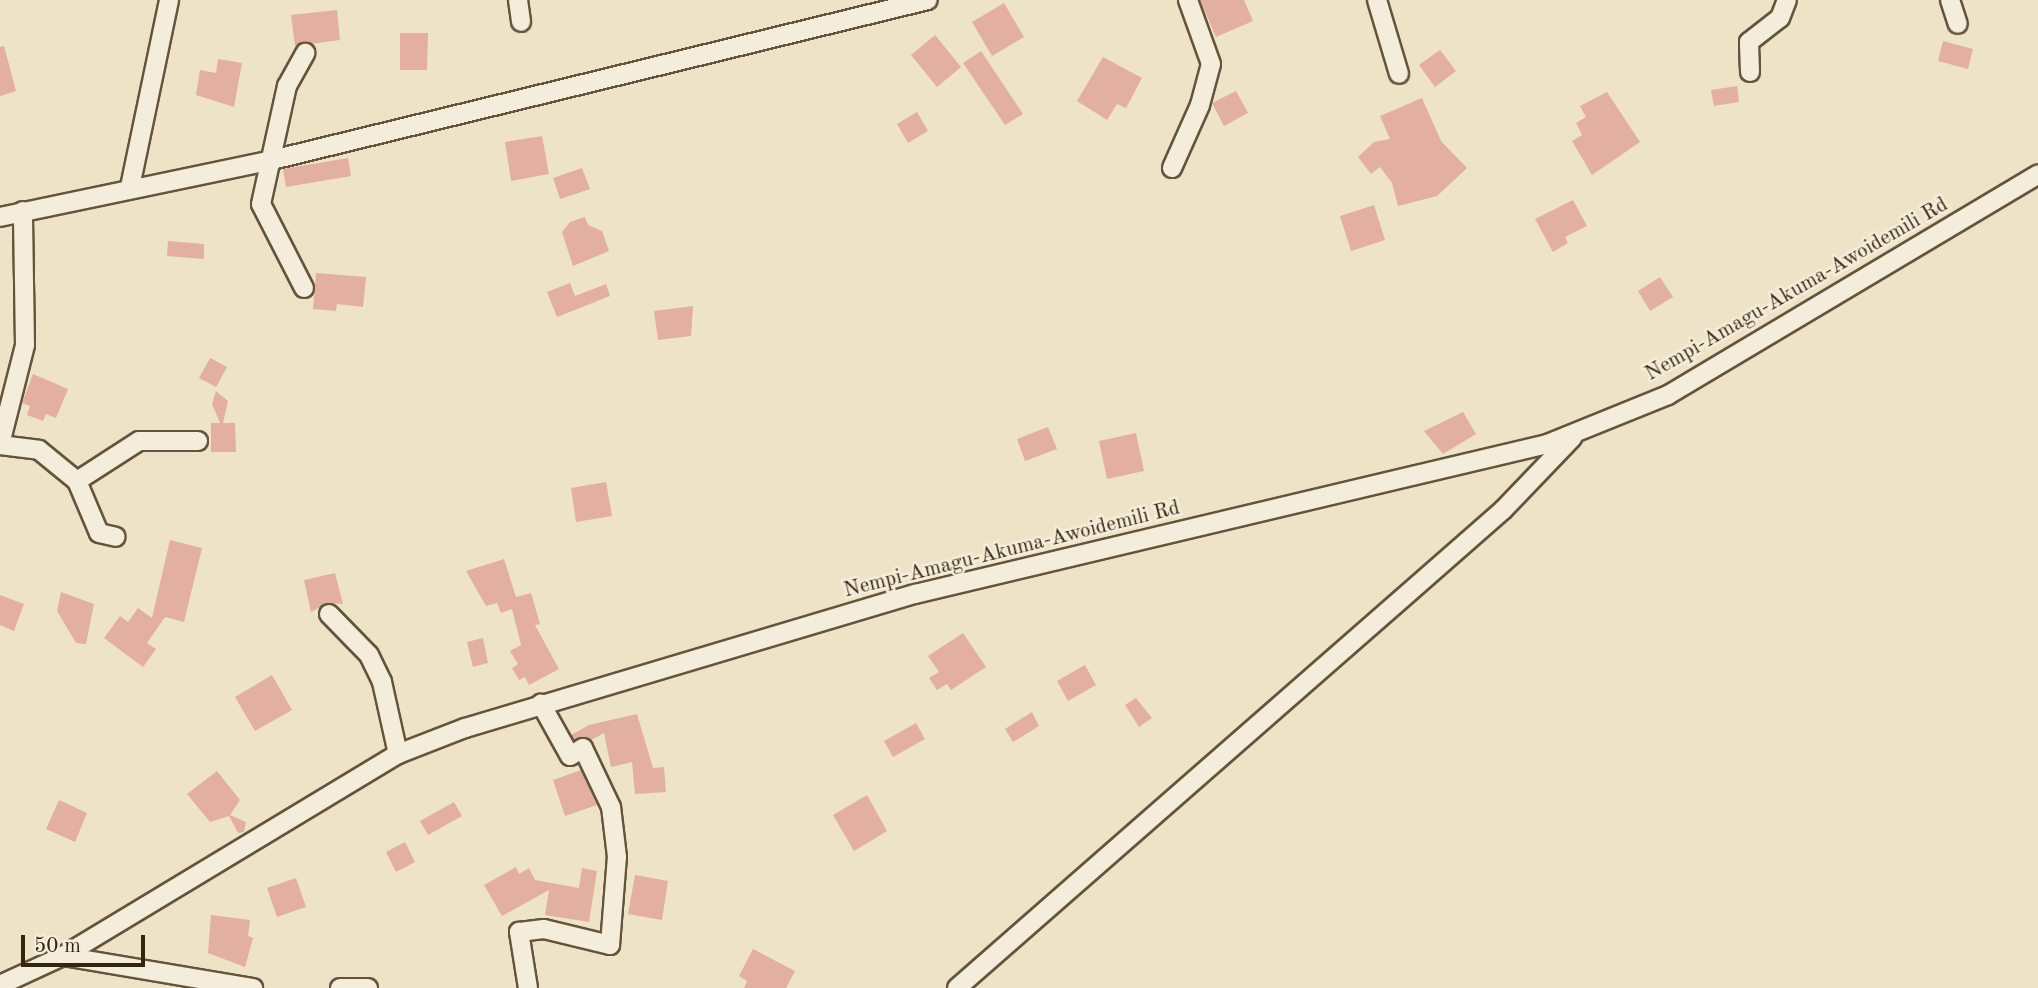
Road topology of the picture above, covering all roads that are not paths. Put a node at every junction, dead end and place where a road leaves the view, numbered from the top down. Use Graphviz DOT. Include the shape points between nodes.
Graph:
graph roads {
  1 [pos="169,0"];
  2 [pos="518,0"];
  3 [pos="928,0"];
  4 [pos="1188,0"];
  5 [pos="1377,0"];
  6 [pos="1787,0"];
  7 [pos="1950,0"];
  8 [pos="521,22"];
  9 [pos="1958,24"];
  10 [pos="305,53"];
  11 [pos="1750,72"];
  12 [pos="1399,74"];
  13 [pos="268,161"];
  14 [pos="1172,168"];
  15 [pos="2038,174"];
  16 [pos="130,187"];
  17 [pos="23,211"];
  18 [pos="0,217"];
  19 [pos="304,288"];
  20 [pos="1577,432"];
  21 [pos="198,440"];
  22 [pos="0,445"];
  23 [pos="77,481"];
  24 [pos="116,537"];
  25 [pos="329,614"];
  26 [pos="541,704"];
  27 [pos="398,754"];
  28 [pos="63,956"];
  29 [pos="0,985"];
  30 [pos="253,988"];
  31 [pos="340,988"];
  32 [pos="369,988"];
  33 [pos="528,988"];
  34 [pos="957,988"];
  1 -- 16 [label="street"];
  2 -- 8 [label="street"];
  3 -- 13 [label="street"];
  4 -- 14 [label="street" via="1211,64 1200,105"];
  5 -- 12 [label="street"];
  6 -- 11 [label="street" via="1780,18 1749,42"];
  7 -- 9 [label="street"];
  10 -- 13 [label="street" via="287,86"];
  13 -- 16 [label="street"];
  13 -- 19 [label="street" via="261,204"];
  15 -- 20 [label="street, Nempi-Amagu-Akuma-Awoidemili Rd" via="1668,396"];
  16 -- 17 [label="street"];
  17 -- 18 [label="street"];
  17 -- 22 [label="street" via="25,345"];
  20 -- 26 [label="street, Nempi-Amagu-Akuma-Awoidemili Rd" via="1546,444 915,594"];
  20 -- 34 [label="street" via="1503,510"];
  21 -- 23 [label="street" via="139,441"];
  22 -- 23 [label="street" via="39,450"];
  23 -- 24 [label="street" via="99,533"];
  25 -- 27 [label="street" via="369,655 383,682"];
  26 -- 27 [label="street, Nempi-Amagu-Akuma-Awoidemili Rd"];
  26 -- 33 [label="street" via="570,756 583,748 611,807 617,857 610,945 544,929 519,932"];
  27 -- 28 [label="street, Nempi-Amagu-Akuma-Awoidemili Rd"];
  28 -- 29 [label="street, Nempi-Amagu-Akuma-Awoidemili Rd"];
  28 -- 30 [label="street"];
  31 -- 32 [label="street"];
}
